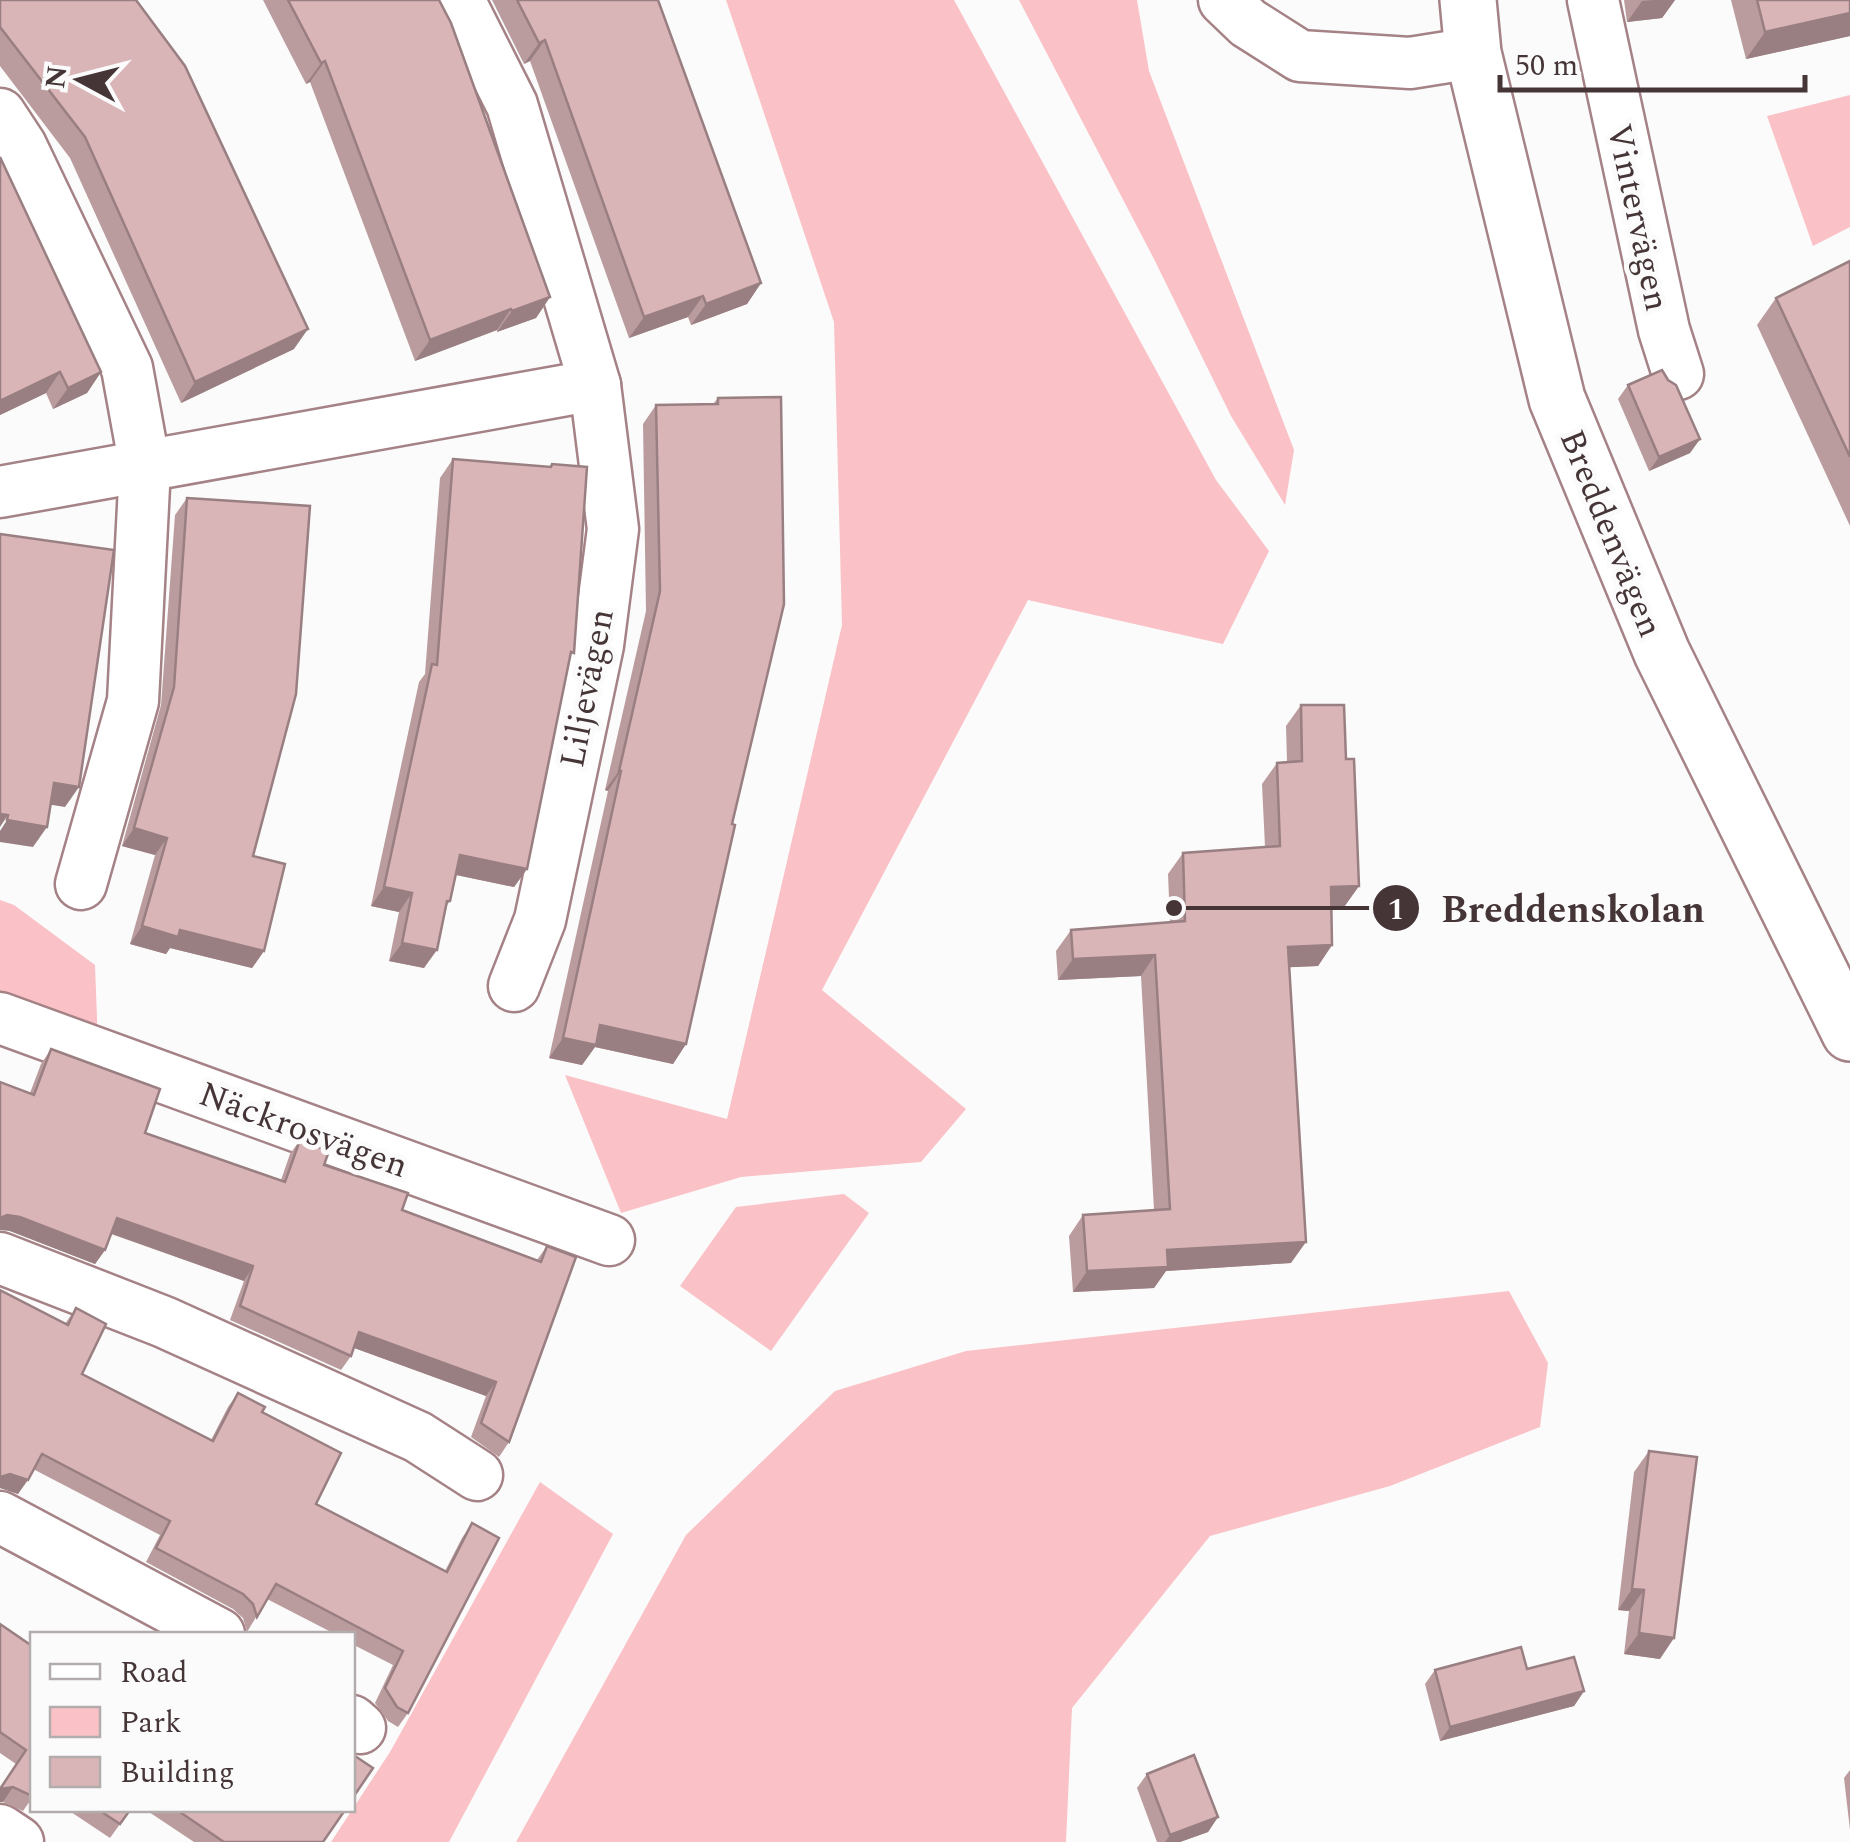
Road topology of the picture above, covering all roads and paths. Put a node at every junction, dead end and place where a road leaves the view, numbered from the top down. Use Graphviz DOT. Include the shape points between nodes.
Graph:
graph roads {
  1 [pos="459,0"];
  2 [pos="1224,0"];
  3 [pos="1593,0"];
  4 [pos="1470,26"];
  5 [pos="0,114"];
  6 [pos="1678,374"];
  7 [pos="595,385"];
  8 [pos="145,468"];
  9 [pos="0,492"];
  10 [pos="81,884"];
  11 [pos="514,986"];
  12 [pos="0,1018"];
  13 [pos="1850,1032"];
  14 [pos="608,1240"];
  15 [pos="0,1258"];
  16 [pos="477,1474"];
  17 [pos="0,1517"];
  18 [pos="214,1632"];
  19 [pos="0,1830"];
  20 [pos="18,1842"];
  1 -- 7 [label="street, Liljevägen" via="512,105"];
  2 -- 4 [label="street" via="1300,56 1410,63"];
  3 -- 6 [label="street, Vintervägen"];
  4 -- 13 [label="street, Breddenvägen" via="1558,399 1662,653"];
  5 -- 8 [label="street" via="127,368"];
  7 -- 8 [label="street"];
  7 -- 11 [label="street, Liljevägen" via="612,529 598,645 540,920"];
  8 -- 9 [label="street"];
  8 -- 10 [label="street" via="133,701"];
  12 -- 14 [label="street, Näckrosvägen"];
  15 -- 16 [label="street" via="181,1329 418,1437"];
  17 -- 18 [label="street"];
  19 -- 20 [label="street"];
}
